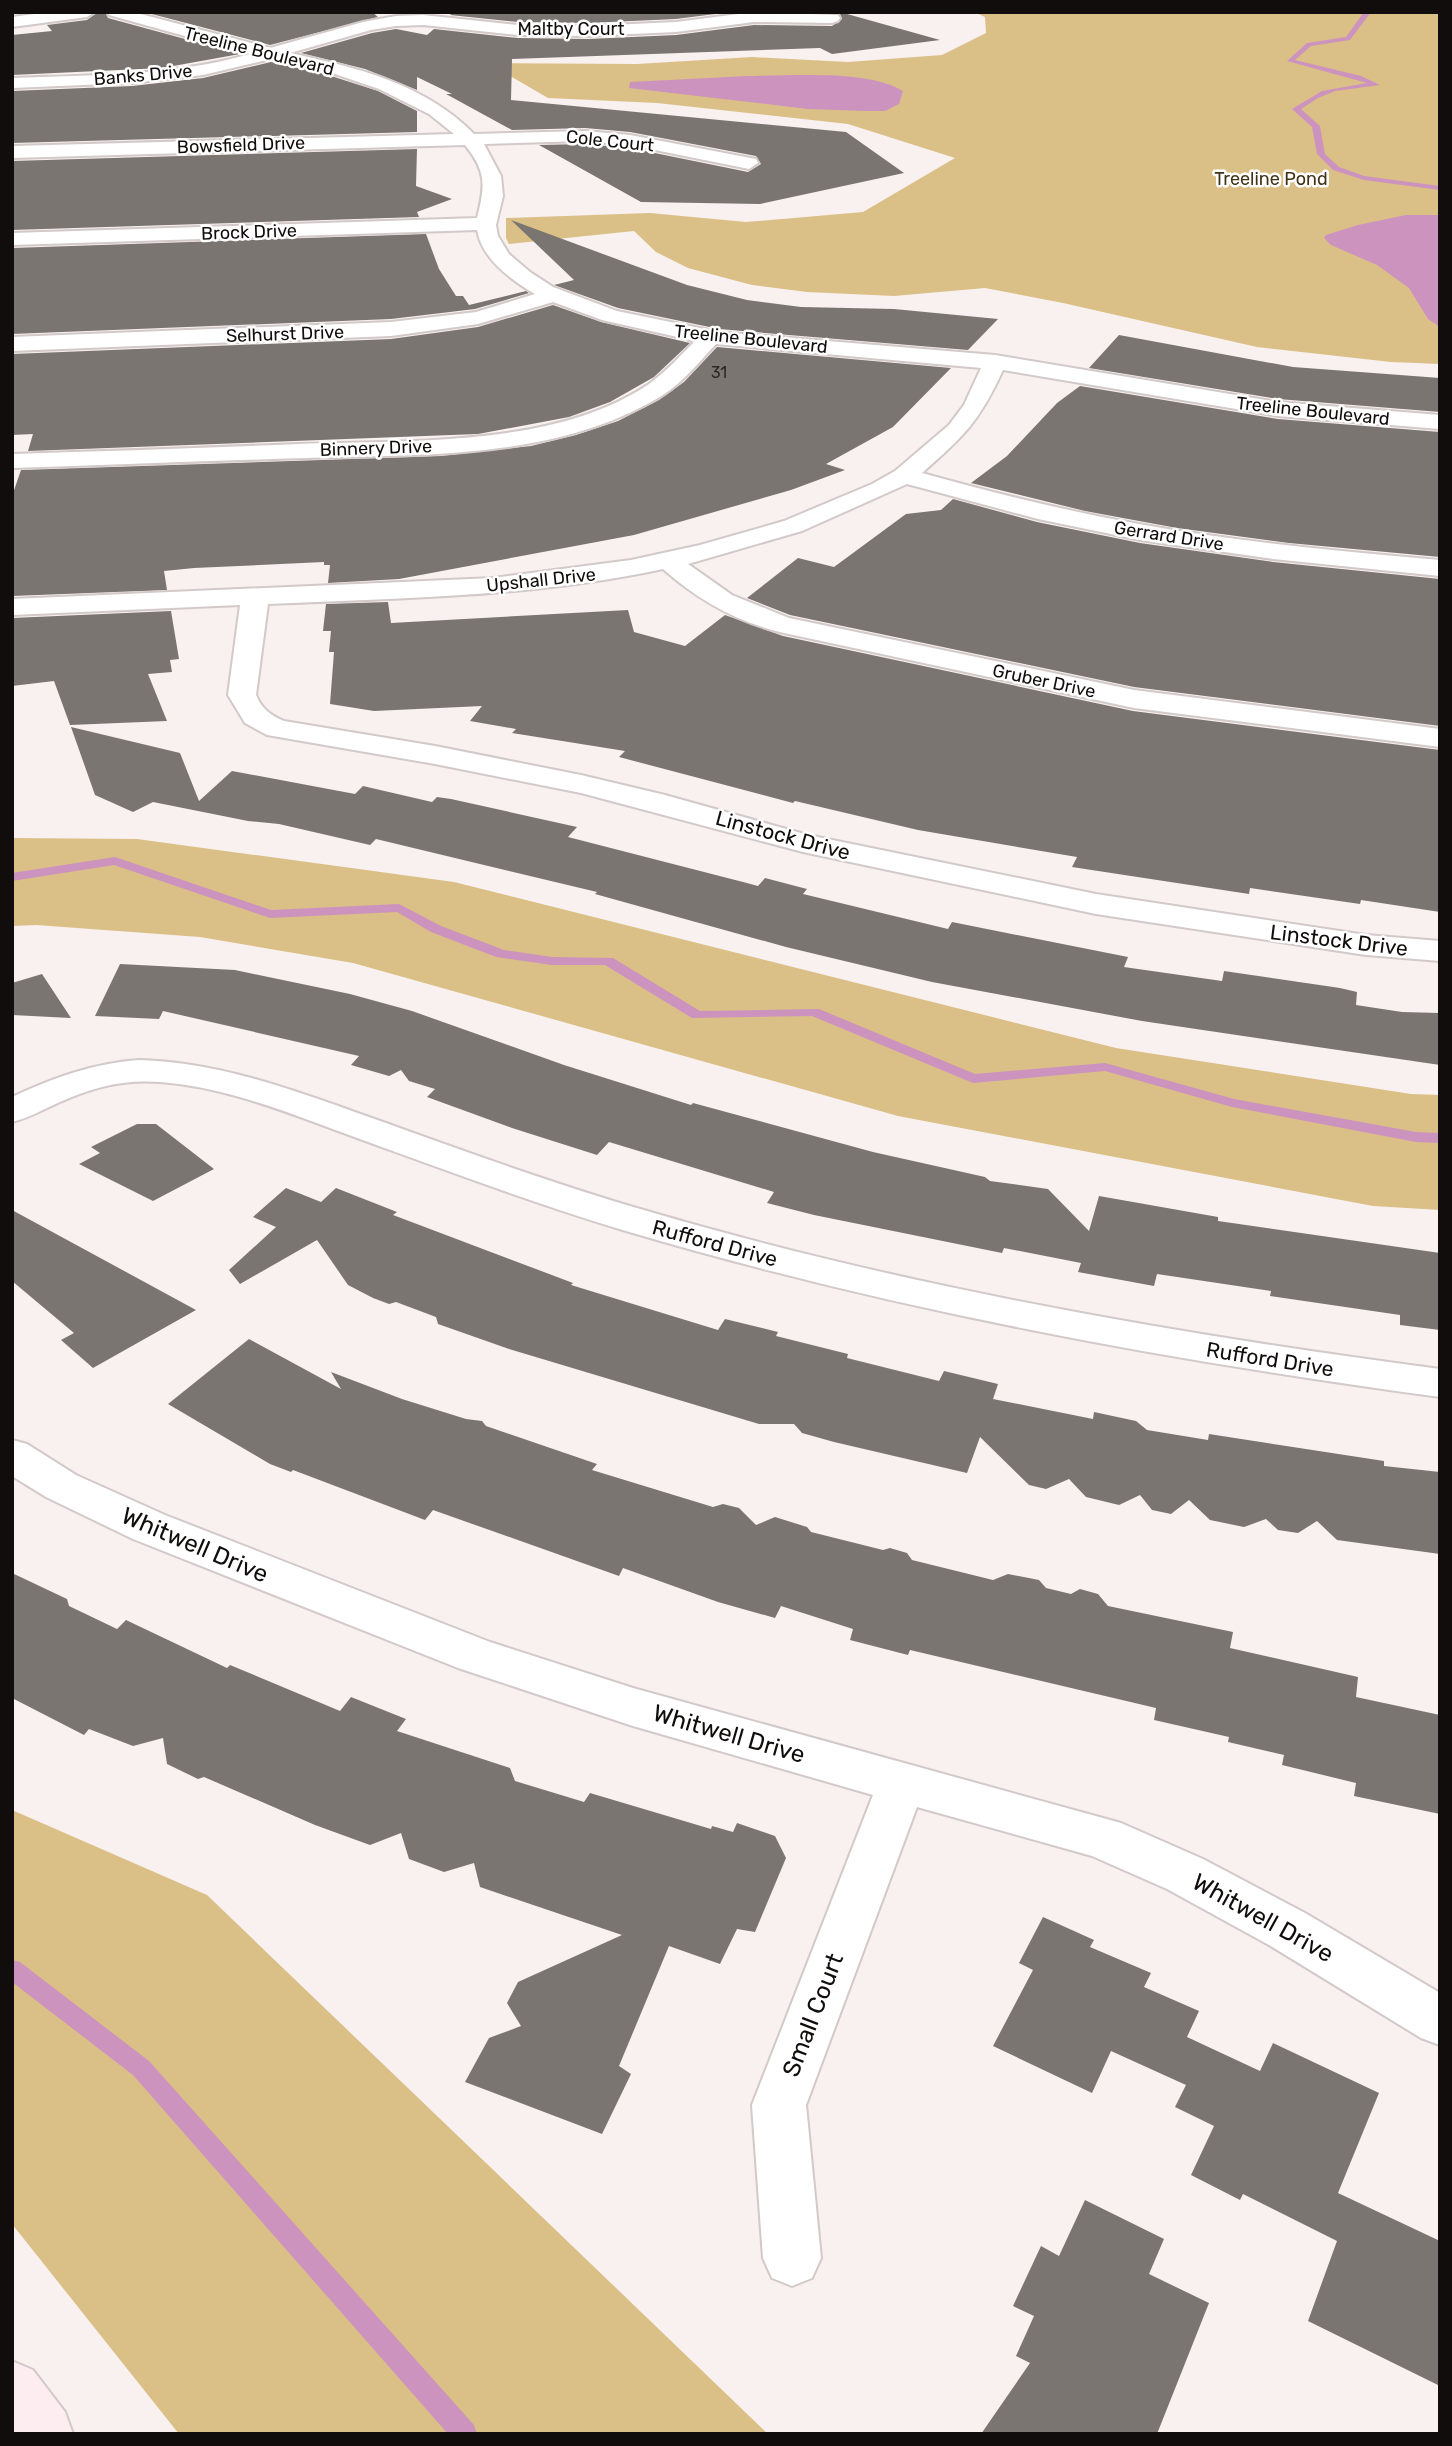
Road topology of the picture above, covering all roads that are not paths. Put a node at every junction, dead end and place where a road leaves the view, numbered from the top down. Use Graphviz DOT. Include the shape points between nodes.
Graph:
graph roads {
  1 [pos="86,12"];
  2 [pos="115,12"];
  3 [pos="832,18"];
  4 [pos="12,22"];
  5 [pos="271,54"];
  6 [pos="12,83"];
  7 [pos="469,139"];
  8 [pos="12,152"];
  9 [pos="749,163"];
  10 [pos="486,224"];
  11 [pos="12,239"];
  12 [pos="553,295"];
  13 [pos="710,338"];
  14 [pos="12,344"];
  15 [pos="995,362"];
  16 [pos="1440,422"];
  17 [pos="12,461"];
  18 [pos="904,476"];
  19 [pos="669,561"];
  20 [pos="1440,568"];
  21 [pos="255,597"];
  22 [pos="12,607"];
  23 [pos="1440,738"];
  24 [pos="1440,951"];
  25 [pos="12,1111"];
  26 [pos="1440,1383"];
  27 [pos="12,1455"];
  28 [pos="902,1782"];
  29 [pos="1440,2021"];
  30 [pos="792,2258"];
  1 -- 4 [label="street"];
  2 -- 5 [label="street, Treeline Boulevard"];
  3 -- 5 [label="street, Maltby Court" via="754,17 588,31 396,21"];
  5 -- 6 [label="street, Banks Drive" via="156,76"];
  5 -- 7 [label="street, Treeline Boulevard" via="389,88 433,110"];
  7 -- 8 [label="street, Bowsfield Drive"];
  7 -- 9 [label="street, Cole Court" via="608,137"];
  7 -- 10 [label="street, Treeline Boulevard" via="492,177"];
  10 -- 11 [label="street, Brock Drive"];
  10 -- 12 [label="street, Treeline Boulevard" via="494,248 508,264"];
  12 -- 13 [label="street, Treeline Boulevard" via="641,323"];
  12 -- 14 [label="street, Selhurst Drive" via="478,318 391,329"];
  13 -- 15 [label="street, Treeline Boulevard"];
  13 -- 17 [label="street, Binnery Drive" via="662,386 644,396 600,416 536,434 423,447"];
  15 -- 16 [label="street, Treeline Boulevard" via="1286,410"];
  15 -- 18 [label="street, Upshall Drive" via="975,406 957,430"];
  18 -- 19 [label="street, Upshall Drive" via="793,526"];
  18 -- 20 [label="street, Gerrard Drive" via="1043,512 1172,538"];
  19 -- 21 [label="street, Upshall Drive" via="493,586"];
  19 -- 23 [label="street, Gruber Drive" via="718,600 750,616 784,625 1133,699"];
  21 -- 22 [label="street, Upshall Drive"];
  21 -- 24 [label="street, Linstock Drive" via="242,695 247,710 259,722 277,729 568,781 803,843 1096,904 1366,945"];
  25 -- 26 [label="street, Rufford Drive" via="76,1080 121,1071 200,1077 301,1106 591,1208 828,1273 1037,1319 1213,1351"];
  27 -- 28 [label="street, Whitwell Drive" via="61,1486 149,1527 474,1656 633,1707"];
  28 -- 29 [label="street, Whitwell Drive" via="1103,1838 1185,1874"];
  28 -- 30 [label="street, Small Court" via="779,2105"];
}
